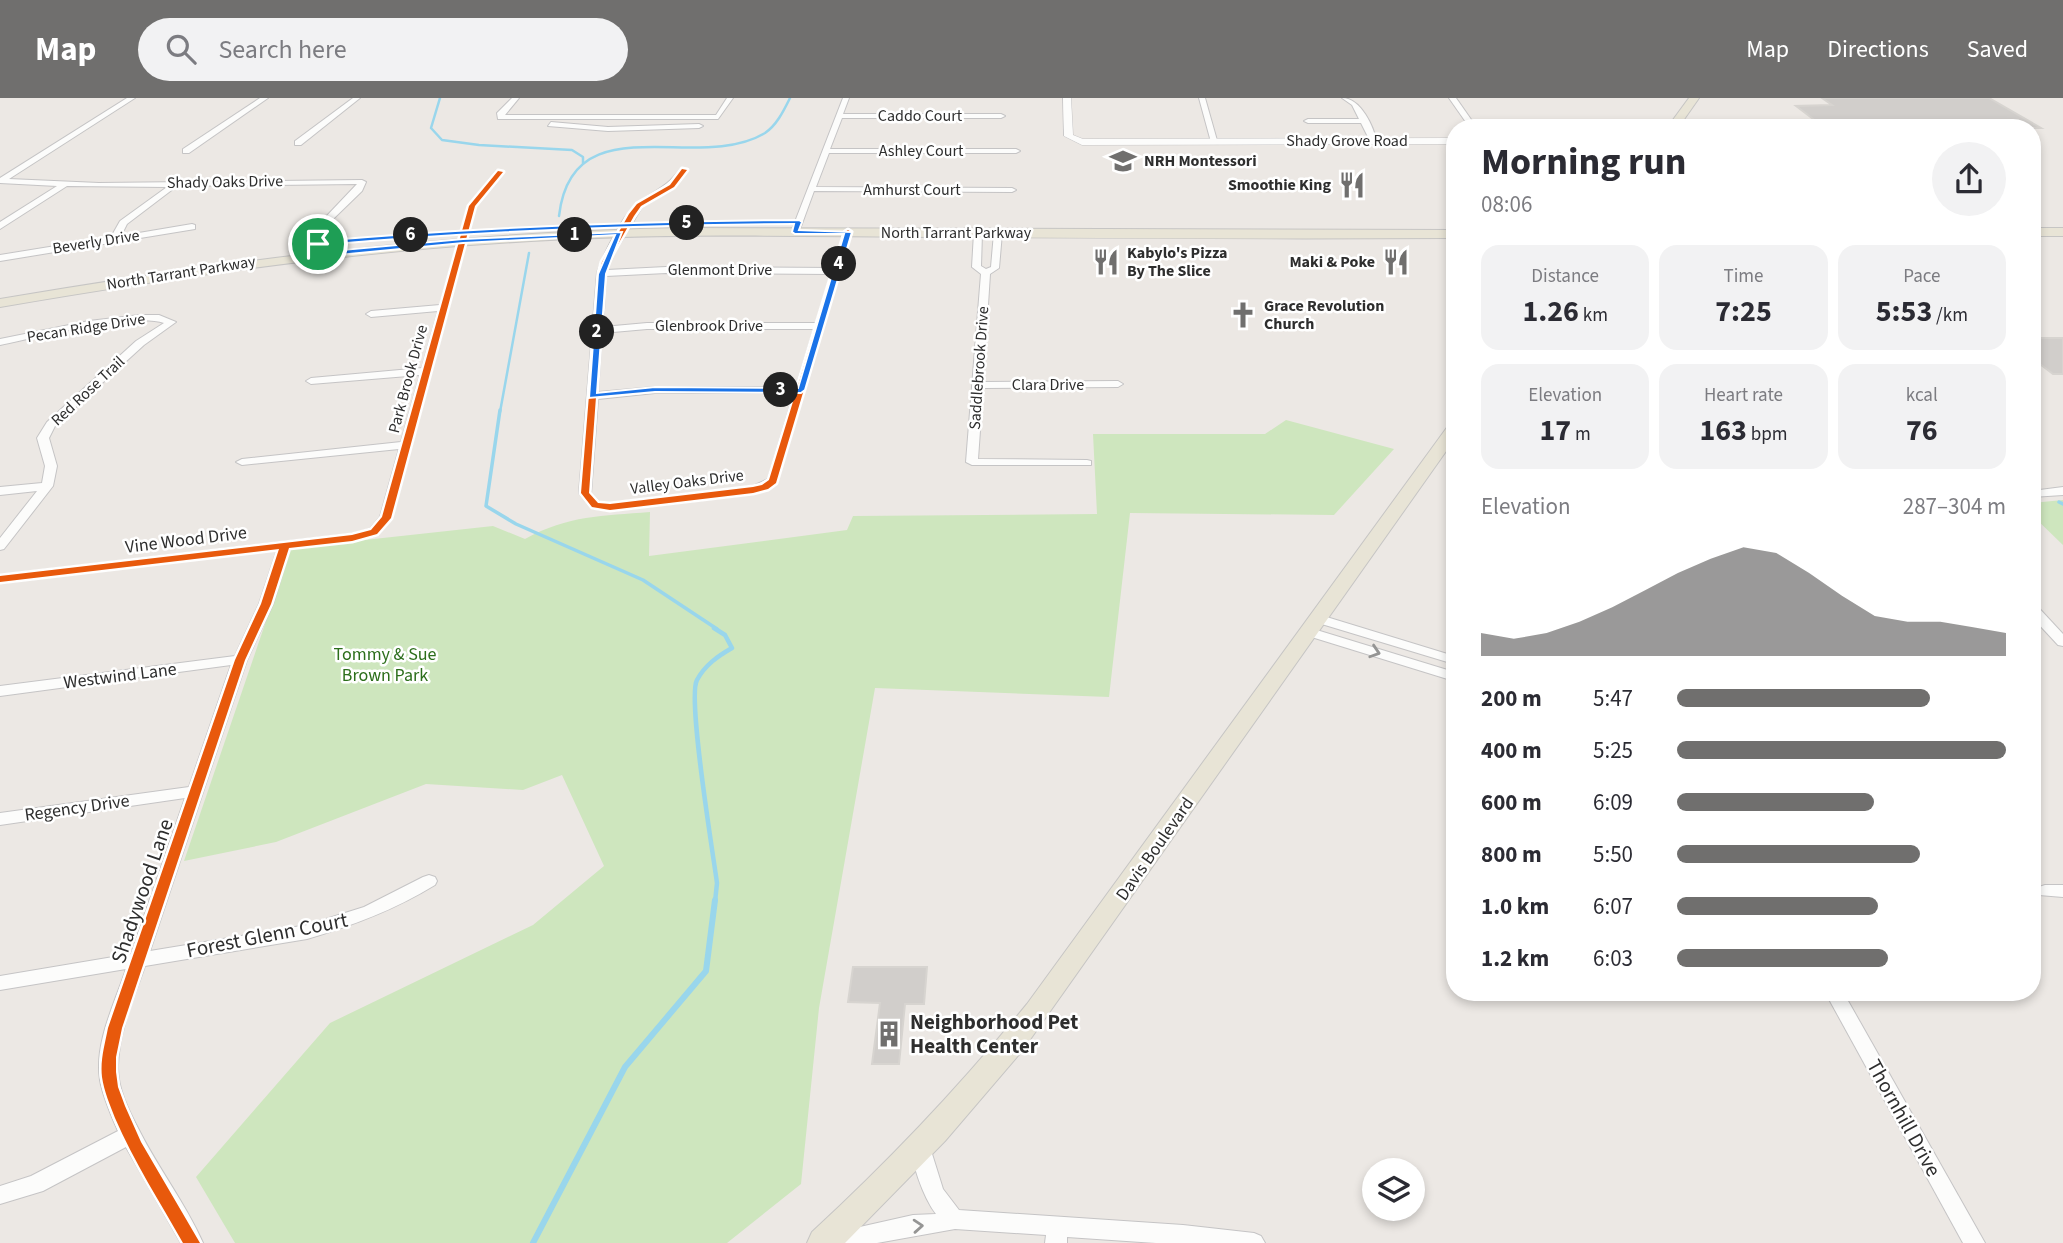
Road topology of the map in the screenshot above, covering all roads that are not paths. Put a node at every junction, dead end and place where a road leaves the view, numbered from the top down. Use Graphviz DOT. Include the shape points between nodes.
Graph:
graph roads {
  1 [pos="132,98"];
  2 [pos="265,98"];
  3 [pos="356,98"];
  4 [pos="516,98"];
  5 [pos="730,98"];
  6 [pos="846,98"];
  7 [pos="1067,98"];
  8 [pos="1202,98"];
  9 [pos="1345,98"];
  10 [pos="1452,98"];
  11 [pos="1694,98"];
  12 [pos="840,116"];
  13 [pos="1001,116"];
  14 [pos="1467,119"];
  15 [pos="1679,119"];
  16 [pos="1308,121"];
  17 [pos="1363,121"];
  18 [pos="1374,141"];
  19 [pos="1446,141"];
  20 [pos="1215,142"];
  21 [pos="298,143"];
  22 [pos="1016,150"];
  23 [pos="186,151"];
  24 [pos="827,151"];
  25 [pos="684,170"];
  26 [pos="500,172"];
  27 [pos="0,181"];
  28 [pos="177,183"];
  29 [pos="65,184"];
  30 [pos="812,190"];
  31 [pos="1012,190"];
  32 [pos="942,223"];
  33 [pos="1446,223"];
  34 [pos="2041,223"];
  35 [pos="2063,223"];
  36 [pos="0,226"];
  37 [pos="191,226"];
  38 [pos="797,227"];
  39 [pos="623,228"];
  40 [pos="1171,229"];
  41 [pos="848,232"];
  42 [pos="2041,232"];
  43 [pos="2063,232"];
  44 [pos="978,233"];
  45 [pos="998,233"];
  46 [pos="1446,234"];
  47 [pos="465,236"];
  48 [pos="115,239"];
  49 [pos="318,249"];
  50 [pos="977,256"];
  51 [pos="996,256"];
  52 [pos="0,258"];
  53 [pos="837,271"];
  54 [pos="986,273"];
  55 [pos="602,274"];
  56 [pos="0,292"];
  57 [pos="0,303"];
  58 [pos="444,308"];
  59 [pos="372,314"];
  60 [pos="171,322"];
  61 [pos="821,326"];
  62 [pos="597,330"];
  63 [pos="0,342"];
  64 [pos="426,371"];
  65 [pos="311,381"];
  66 [pos="1118,384"];
  67 [pos="978,385"];
  68 [pos="801,390"];
  69 [pos="592,396"];
  70 [pos="1446,440"];
  71 [pos="406,445"];
  72 [pos="242,462"];
  73 [pos="1087,463"];
  74 [pos="47,486"];
  75 [pos="0,491"];
  76 [pos="2063,491"];
  77 [pos="2041,493"];
  78 [pos="374,531"];
  79 [pos="0,546"];
  80 [pos="285,546"];
  81 [pos="0,579"];
  82 [pos="2041,619"];
  83 [pos="1315,625"];
  84 [pos="2063,642"];
  85 [pos="1446,658"];
  86 [pos="240,660"];
  87 [pos="1446,674"];
  88 [pos="0,691"];
  89 [pos="196,791"];
  90 [pos="0,819"];
  91 [pos="429,881"];
  92 [pos="2045,891"];
  93 [pos="2063,891"];
  94 [pos="139,961"];
  95 [pos="0,983"];
  96 [pos="1839,1001"];
  97 [pos="131,1134"];
  98 [pos="921,1146"];
  99 [pos="0,1195"];
  100 [pos="955,1219"];
  101 [pos="1057,1235"];
  102 [pos="191,1243"];
  103 [pos="823,1243"];
  104 [pos="833,1243"];
  105 [pos="1254,1243"];
  106 [pos="1974,1243"];
  1 -- 27 [label="street"];
  2 -- 23 [label="street"];
  3 -- 21 [label="street"];
  4 -- 5 [label="street" via="501,117 608,129 715,124"];
  6 -- 12 [label="street"];
  7 -- 20 [label="street, Shady Grove Road" via="1069,135 1075,140"];
  8 -- 20 [label="street"];
  9 -- 17 [label="street" via="1355,104"];
  10 -- 14 [label="street"];
  11 -- 15 [label="main road"];
  12 -- 13 [label="street, Caddo Court"];
  12 -- 24 [label="street"];
  16 -- 17 [label="street"];
  17 -- 18 [label="street"];
  18 -- 19 [label="street, Shady Grove Road"];
  18 -- 20 [label="street, Shady Grove Road"];
  22 -- 24 [label="street, Ashley Court"];
  24 -- 30 [label="street"];
  25 -- 39 [label="street" via="672,186 639,205"];
  26 -- 47 [label="street, Park Brook Drive" via="472,206"];
  27 -- 29 [label="street, Shady Oaks Drive"];
  28 -- 29 [label="street, Shady Oaks Drive"];
  28 -- 48 [label="street" via="123,223"];
  28 -- 49 [label="street, Shady Oaks Drive" via="362,182 324,223"];
  29 -- 36 [label="street"];
  30 -- 31 [label="street, Amhurst Court"];
  30 -- 38 [label="street"];
  32 -- 38 [label="main road, North Tarrant Parkway"];
  32 -- 40 [label="main road, North Tarrant Parkway"];
  32 -- 41 [label="main road" via="868,226"];
  33 -- 40 [label="main road, North Tarrant Parkway"];
  34 -- 35 [label="main road"];
  37 -- 48 [label="street, Beverly Drive"];
  38 -- 39 [label="main road, North Tarrant Parkway"];
  38 -- 41 [label="main road, North Tarrant Parkway"];
  39 -- 47 [label="main road, North Tarrant Parkway"];
  39 -- 55 [label="street"];
  40 -- 45 [label="main road, North Tarrant Parkway"];
  40 -- 46 [label="main road, North Tarrant Parkway"];
  41 -- 44 [label="main road, North Tarrant Parkway"];
  41 -- 53 [label="street, Valley Oaks Drive"];
  42 -- 43 [label="main road"];
  44 -- 45 [label="main road, North Tarrant Parkway"];
  44 -- 50 [label="street"];
  45 -- 51 [label="street, Saddlebrook Drive"];
  47 -- 49 [label="main road, North Tarrant Parkway"];
  47 -- 58 [label="street, Park Brook Drive"];
  48 -- 52 [label="street, Beverly Drive"];
  49 -- 56 [label="main road, North Tarrant Parkway" via="206,257"];
  49 -- 57 [label="main road, North Tarrant Parkway"];
  50 -- 51 [label="street"];
  50 -- 54 [label="street" via="976,267"];
  51 -- 54 [label="street, Saddlebrook Drive" via="995,268"];
  53 -- 55 [label="street, Glenmont Drive"];
  53 -- 61 [label="street, Valley Oaks Drive"];
  54 -- 67 [label="street, Saddlebrook Drive"];
  55 -- 62 [label="street"];
  58 -- 59 [label="street"];
  58 -- 64 [label="street, Park Brook Drive"];
  60 -- 63 [label="street, Pecan Ridge Drive" via="160,317 135,318"];
  60 -- 74 [label="street, Red Rose Trail" via="51,424 43,438 51,466"];
  61 -- 62 [label="street, Glenbrook Drive"];
  61 -- 68 [label="street, Valley Oaks Drive"];
  62 -- 69 [label="street"];
  64 -- 65 [label="street"];
  64 -- 71 [label="street, Park Brook Drive"];
  66 -- 67 [label="street, Clara Drive"];
  67 -- 73 [label="street, Saddlebrook Drive" via="972,462"];
  68 -- 69 [label="street" via="655,390"];
  68 -- 69 [label="street, Valley Oaks Drive" via="777,471 765,487 610,506 595,505 585,494"];
  70 -- 83 [label="main road, Davis Boulevard"];
  71 -- 72 [label="street"];
  71 -- 78 [label="street, Park Brook Drive" via="386,518"];
  74 -- 75 [label="street"];
  74 -- 79 [label="street"];
  76 -- 77 [label="street"];
  78 -- 80 [label="street, Vine Wood Drive"];
  80 -- 81 [label="street, Vine Wood Drive"];
  80 -- 86 [label="street, Shadywood Lane" via="266,604"];
  82 -- 84 [label="street"];
  83 -- 85 [label="street"];
  83 -- 87 [label="street, one-way"];
  83 -- 98 [label="main road, Davis Boulevard" via="1059,984"];
  86 -- 88 [label="street, Westwind Lane"];
  86 -- 89 [label="street, Shadywood Lane"];
  89 -- 90 [label="street, Regency Drive"];
  89 -- 94 [label="street, Shadywood Lane"];
  91 -- 94 [label="street, Forest Glenn Court" via="390,904 307,932"];
  92 -- 93 [label="street"];
  94 -- 95 [label="street, Forest Glenn Court"];
  94 -- 97 [label="street, Shadywood Lane" via="108,1061 110,1086"];
  96 -- 106 [label="street, Thornhill Drive"];
  97 -- 99 [label="street" via="36,1184"];
  97 -- 102 [label="street, Shadywood Lane"];
  98 -- 100 [label="street" via="933,1194 941,1209"];
  98 -- 103 [label="main road, Davis Boulevard"];
  100 -- 101 [label="street"];
  104 -- 100 [label="street, one-way"];
  101 -- 105 [label="street" via="1184,1235"];
}
